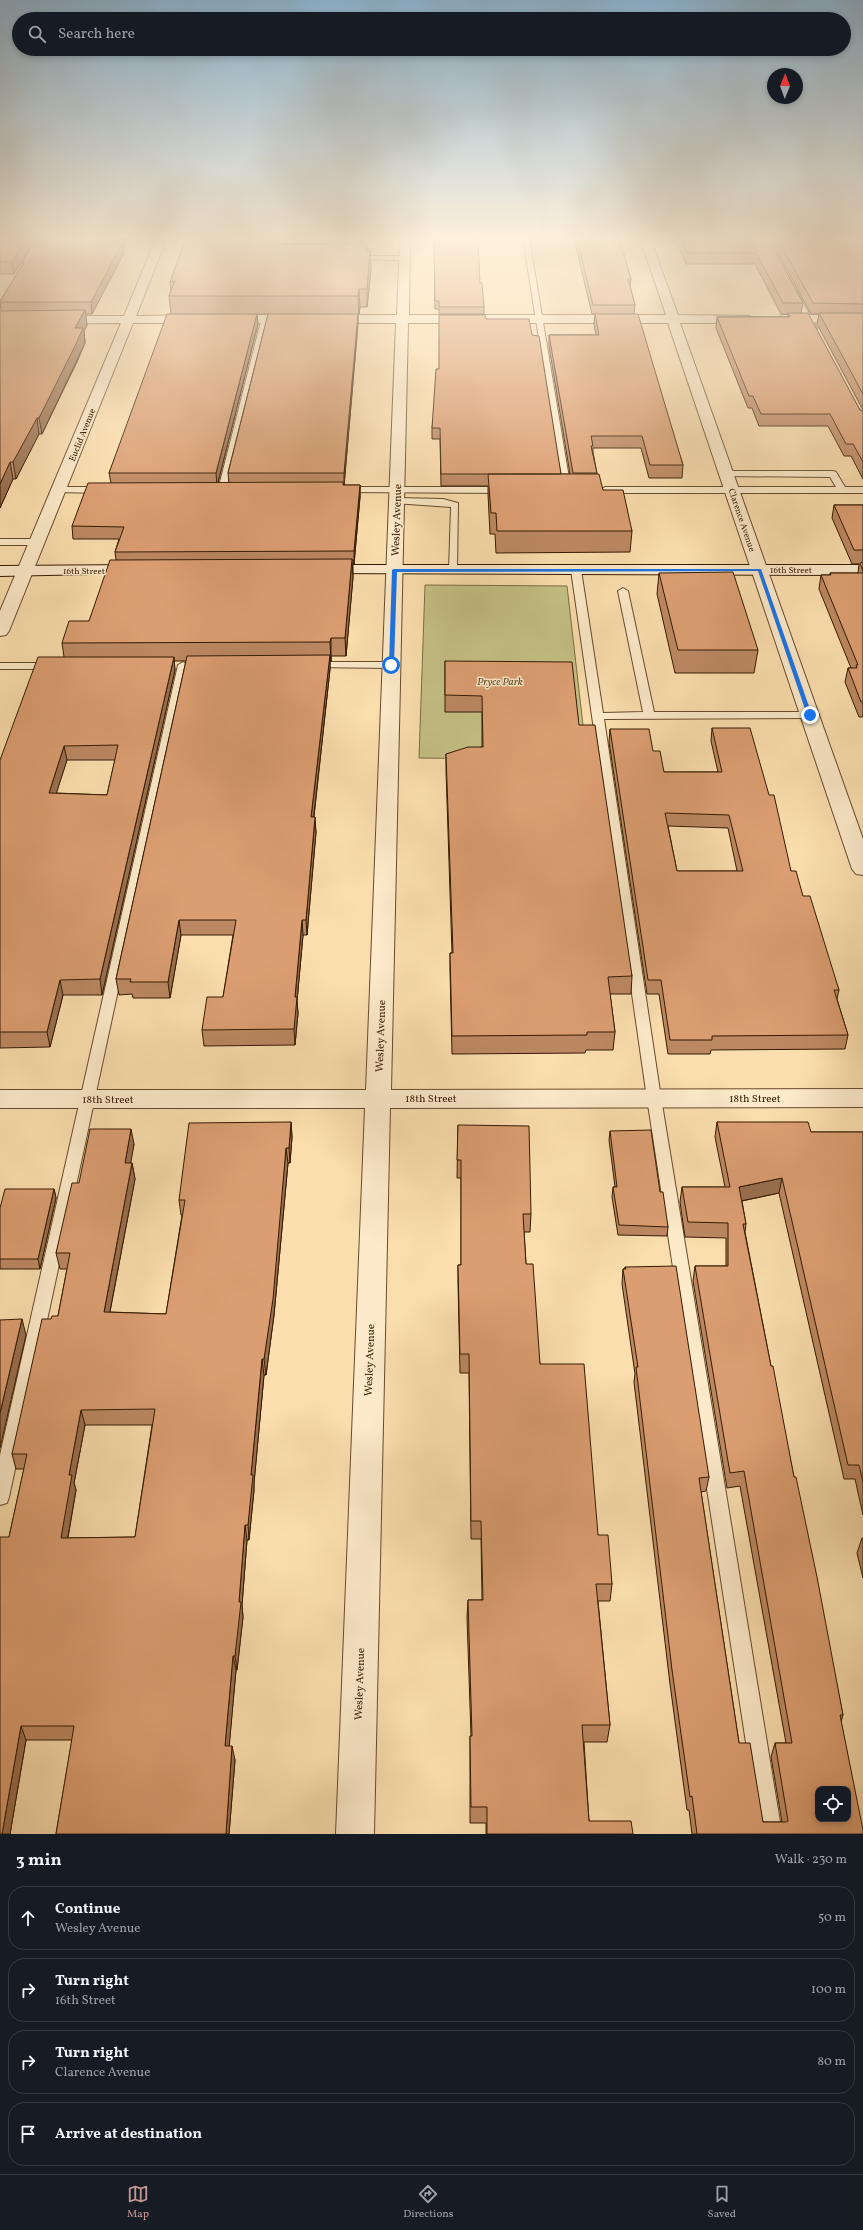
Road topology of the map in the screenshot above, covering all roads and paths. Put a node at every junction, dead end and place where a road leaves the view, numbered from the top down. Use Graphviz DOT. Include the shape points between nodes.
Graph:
graph roads {
  1 [pos="126,324"];
  2 [pos="264,324"];
  3 [pos="402,324"];
  4 [pos="540,324"];
  5 [pos="675,324"];
  6 [pos="811,324"];
  7 [pos="816,333"];
  8 [pos="726,474"];
  9 [pos="59,490"];
  10 [pos="112,490"];
  11 [pos="222,490"];
  12 [pos="333,490"];
  13 [pos="512,490"];
  14 [pos="567,490"];
  15 [pos="599,490"];
  16 [pos="732,490"];
  17 [pos="842,490"];
  18 [pos="863,490"];
  19 [pos="397,496"];
  20 [pos="0,542"];
  21 [pos="36,542"];
  22 [pos="25,570"];
  23 [pos="153,570"];
  24 [pos="305,570"];
  25 [pos="394,570"];
  26 [pos="454,570"];
  27 [pos="576,570"];
  28 [pos="759,570"];
  29 [pos="863,570"];
  30 [pos="0,571"];
  31 [pos="623,591"];
  32 [pos="0,631"];
  33 [pos="168,665"];
  34 [pos="300,665"];
  35 [pos="391,665"];
  36 [pos="0,666"];
  37 [pos="60,666"];
  38 [pos="649,715"];
  39 [pos="810,715"];
  40 [pos="598,716"];
  41 [pos="863,869"];
  42 [pos="378,1098"];
  43 [pos="654,1098"];
  44 [pos="863,1098"];
  45 [pos="0,1099"];
  46 [pos="88,1099"];
  47 [pos="0,1497"];
  48 [pos="354,1834"];
  49 [pos="771,1834"];
  1 -- 9 [label="street, Euclid Avenue"];
  2 -- 11 [label="lane"];
  3 -- 19 [label="street, Wesley Avenue"];
  4 -- 14 [label="lane"];
  5 -- 8 [label="street, Clarence Avenue"];
  6 -- 7 [label="lane"];
  8 -- 16 [label="street, Clarence Avenue"];
  8 -- 17 [label="lane" via="833,474"];
  9 -- 10 [label="lane"];
  9 -- 21 [label="street, Euclid Avenue"];
  12 -- 19 [label="lane"];
  13 -- 19 [label="lane"];
  15 -- 16 [label="lane"];
  16 -- 17 [label="lane"];
  16 -- 28 [label="street, Clarence Avenue"];
  17 -- 18 [label="lane"];
  19 -- 25 [label="street, Wesley Avenue"];
  19 -- 26 [label="lane" via="455,505"];
  20 -- 21 [label="lane"];
  21 -- 22 [label="street, Euclid Avenue"];
  22 -- 23 [label="street, 16th Street"];
  22 -- 30 [label="street, 16th Street"];
  22 -- 32 [label="street, Euclid Avenue"];
  24 -- 25 [label="street, 16th Street"];
  25 -- 26 [label="street, 16th Street"];
  25 -- 35 [label="street, Wesley Avenue"];
  26 -- 27 [label="street, 16th Street"];
  27 -- 28 [label="street, 16th Street"];
  27 -- 40 [label="lane"];
  28 -- 29 [label="street, 16th Street"];
  28 -- 39 [label="street, Clarence Avenue"];
  31 -- 38 [label="lane"];
  33 -- 46 [label="lane" via="187,665"];
  34 -- 35 [label="lane"];
  35 -- 42 [label="street, Wesley Avenue"];
  36 -- 37 [label="lane"];
  38 -- 39 [label="lane"];
  38 -- 40 [label="lane"];
  39 -- 41 [label="street, Clarence Avenue"];
  40 -- 43 [label="lane"];
  42 -- 43 [label="street, 18th Street"];
  42 -- 46 [label="street, 18th Street"];
  42 -- 48 [label="street, Wesley Avenue"];
  43 -- 44 [label="street, 18th Street"];
  43 -- 49 [label="lane"];
  45 -- 46 [label="street, 18th Street"];
  46 -- 47 [label="lane"];
}
